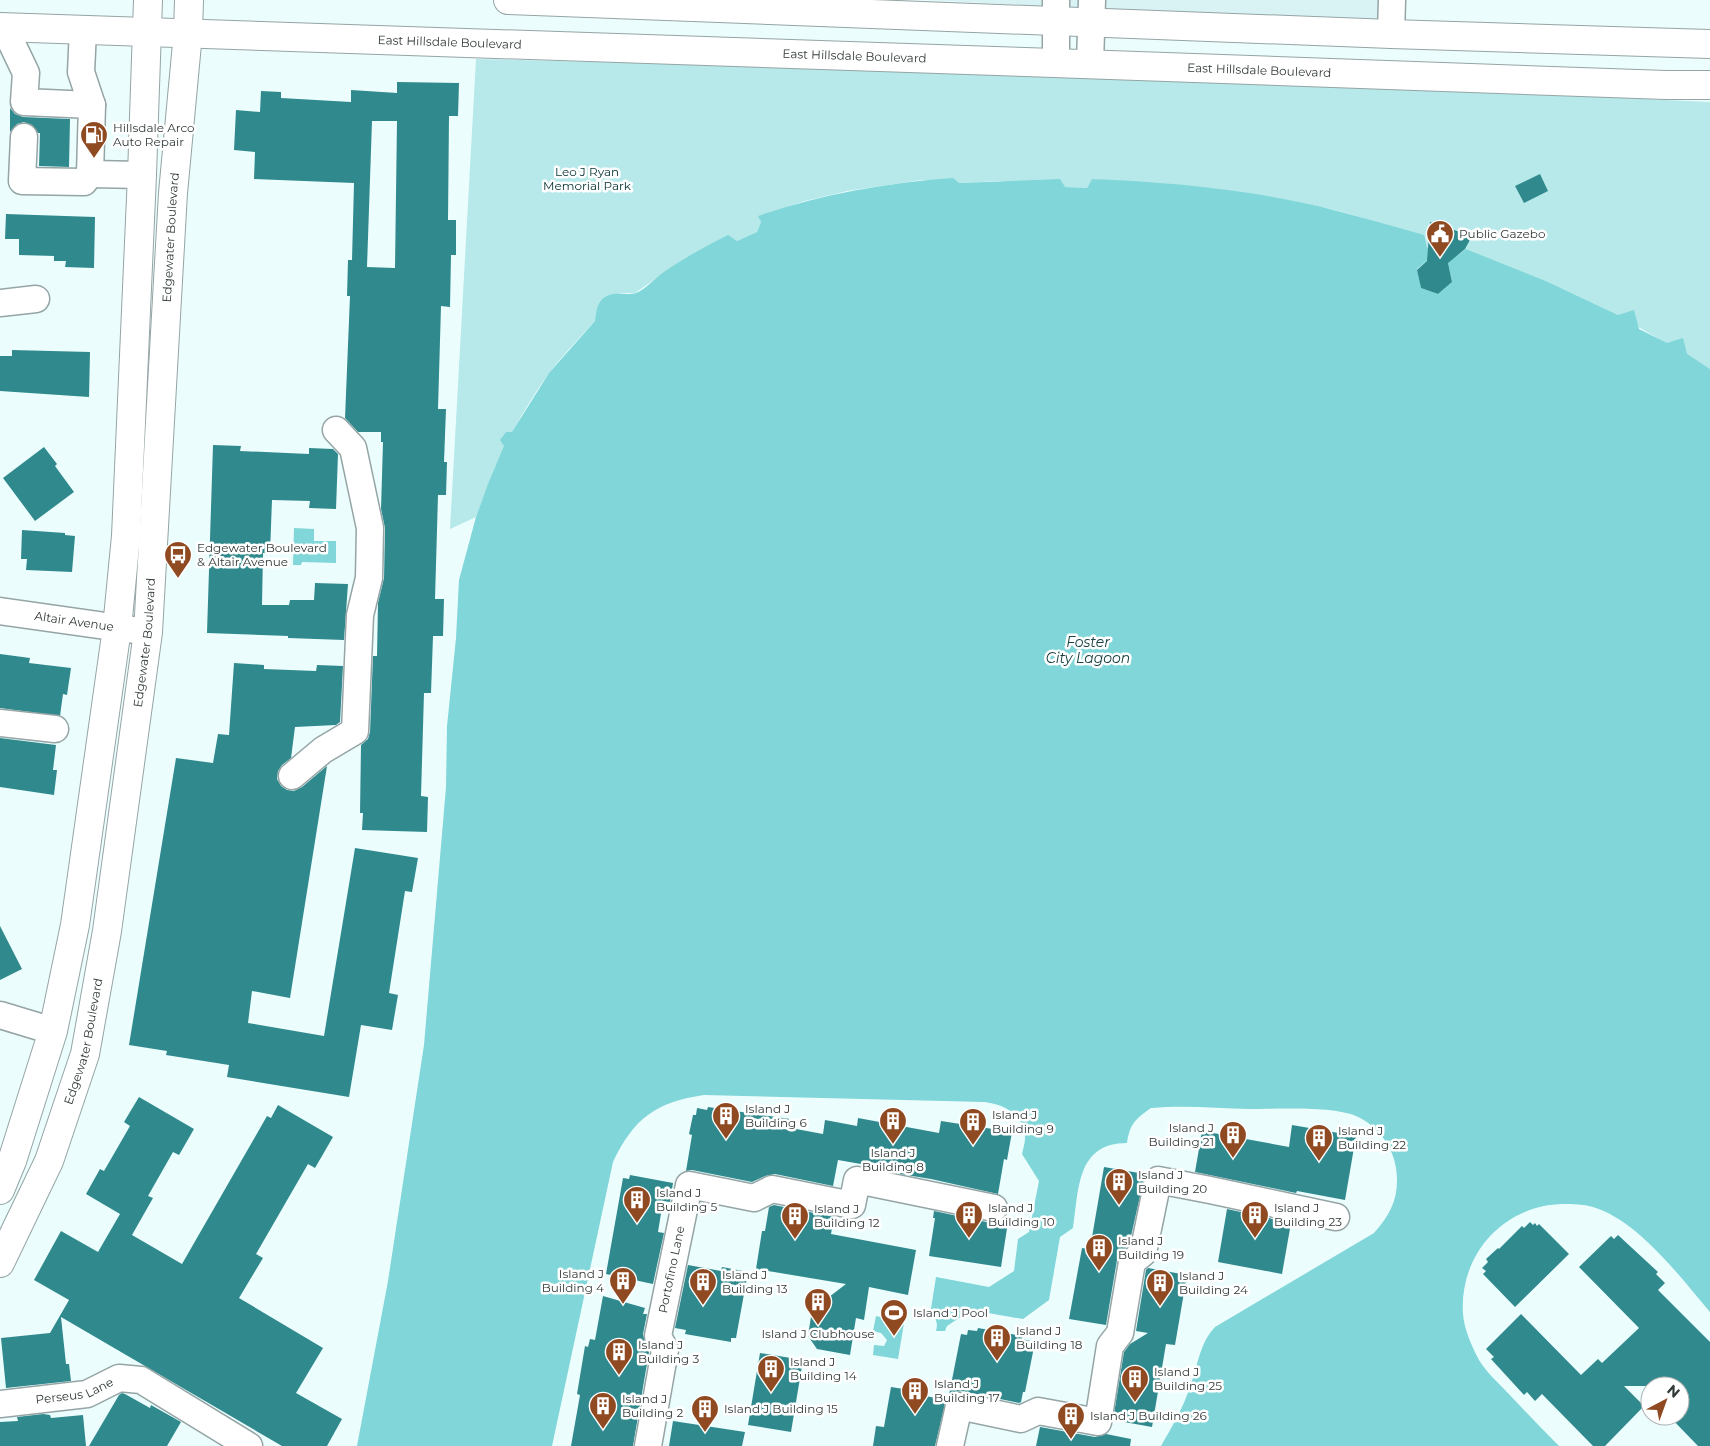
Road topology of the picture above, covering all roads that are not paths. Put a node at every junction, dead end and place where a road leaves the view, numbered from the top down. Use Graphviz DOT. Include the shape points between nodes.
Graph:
graph roads {
  1 [pos="148,0"];
  2 [pos="189,0"];
  3 [pos="508,0"];
  4 [pos="1392,0"];
  5 [pos="722,4"];
  6 [pos="777,5"];
  7 [pos="1057,11"];
  8 [pos="1092,12"];
  9 [pos="2,27"];
  10 [pos="83,30"];
  11 [pos="147,32"];
  12 [pos="188,33"];
  13 [pos="1391,34"];
  14 [pos="1710,44"];
  15 [pos="1056,63"];
  16 [pos="1090,64"];
  17 [pos="1710,86"];
  18 [pos="92,105"];
  19 [pos="24,138"];
  20 [pos="90,174"];
  21 [pos="142,175"];
  22 [pos="36,299"];
  23 [pos="0,303"];
  24 [pos="336,430"];
  25 [pos="0,611"];
  26 [pos="117,628"];
  27 [pos="148,632"];
  28 [pos="0,723"];
  29 [pos="55,729"];
  30 [pos="292,776"];
  31 [pos="0,1015"];
  32 [pos="53,1030"];
  33 [pos="0,1190"];
  34 [pos="994,1208"];
  35 [pos="1336,1217"];
  36 [pos="0,1263"];
  37 [pos="0,1404"];
  38 [pos="249,1446"];
  39 [pos="648,1446"];
  40 [pos="950,1446"];
  1 -- 11 [label="main road"];
  2 -- 12 [label="main road, Edgewater Boulevard"];
  3 -- 5 [label="main road"];
  4 -- 13 [label="street"];
  5 -- 6 [label="main road"];
  6 -- 7 [label="main road"];
  7 -- 8 [label="main road"];
  7 -- 15 [label="street"];
  8 -- 13 [label="main road"];
  8 -- 16 [label="street"];
  9 -- 10 [label="main road, East Hillsdale Boulevard"];
  9 -- 18 [label="street" via="26,74 24,102"];
  10 -- 11 [label="main road, East Hillsdale Boulevard"];
  10 -- 18 [label="street" via="81,72"];
  11 -- 12 [label="main road, East Hillsdale Boulevard"];
  11 -- 21 [label="main road"];
  12 -- 15 [label="main road, East Hillsdale Boulevard"];
  12 -- 27 [label="main road, Edgewater Boulevard" via="172,193"];
  13 -- 14 [label="main road"];
  15 -- 16 [label="main road, East Hillsdale Boulevard"];
  16 -- 17 [label="main road, East Hillsdale Boulevard"];
  18 -- 20 [label="street"];
  19 -- 20 [label="street" via="22,181 84,182"];
  20 -- 21 [label="street"];
  21 -- 26 [label="main road" via="126,536"];
  22 -- 23 [label="street"];
  24 -- 30 [label="street" via="353,448 370,528 369,578 360,615 355,730 323,750"];
  25 -- 26 [label="street, Altair Avenue"];
  26 -- 27 [label="street, Altair Avenue"];
  26 -- 32 [label="main road" via="76,925"];
  27 -- 36 [label="main road, Edgewater Boulevard" via="107,931 84,1054 49,1161"];
  28 -- 29 [label="street"];
  31 -- 32 [label="street"];
  32 -- 33 [label="main road"];
  34 -- 39 [label="street, Portofino Lane" via="857,1180 852,1205 772,1189 754,1198 689,1185 658,1336 665,1350"];
  35 -- 40 [label="street" via="1158,1180 1143,1253 1132,1262 1120,1333 1110,1346 1098,1422 1038,1411 1021,1419 959,1406"];
  37 -- 38 [label="street, Perseus Lane" via="87,1394 119,1378 141,1380"];
}
